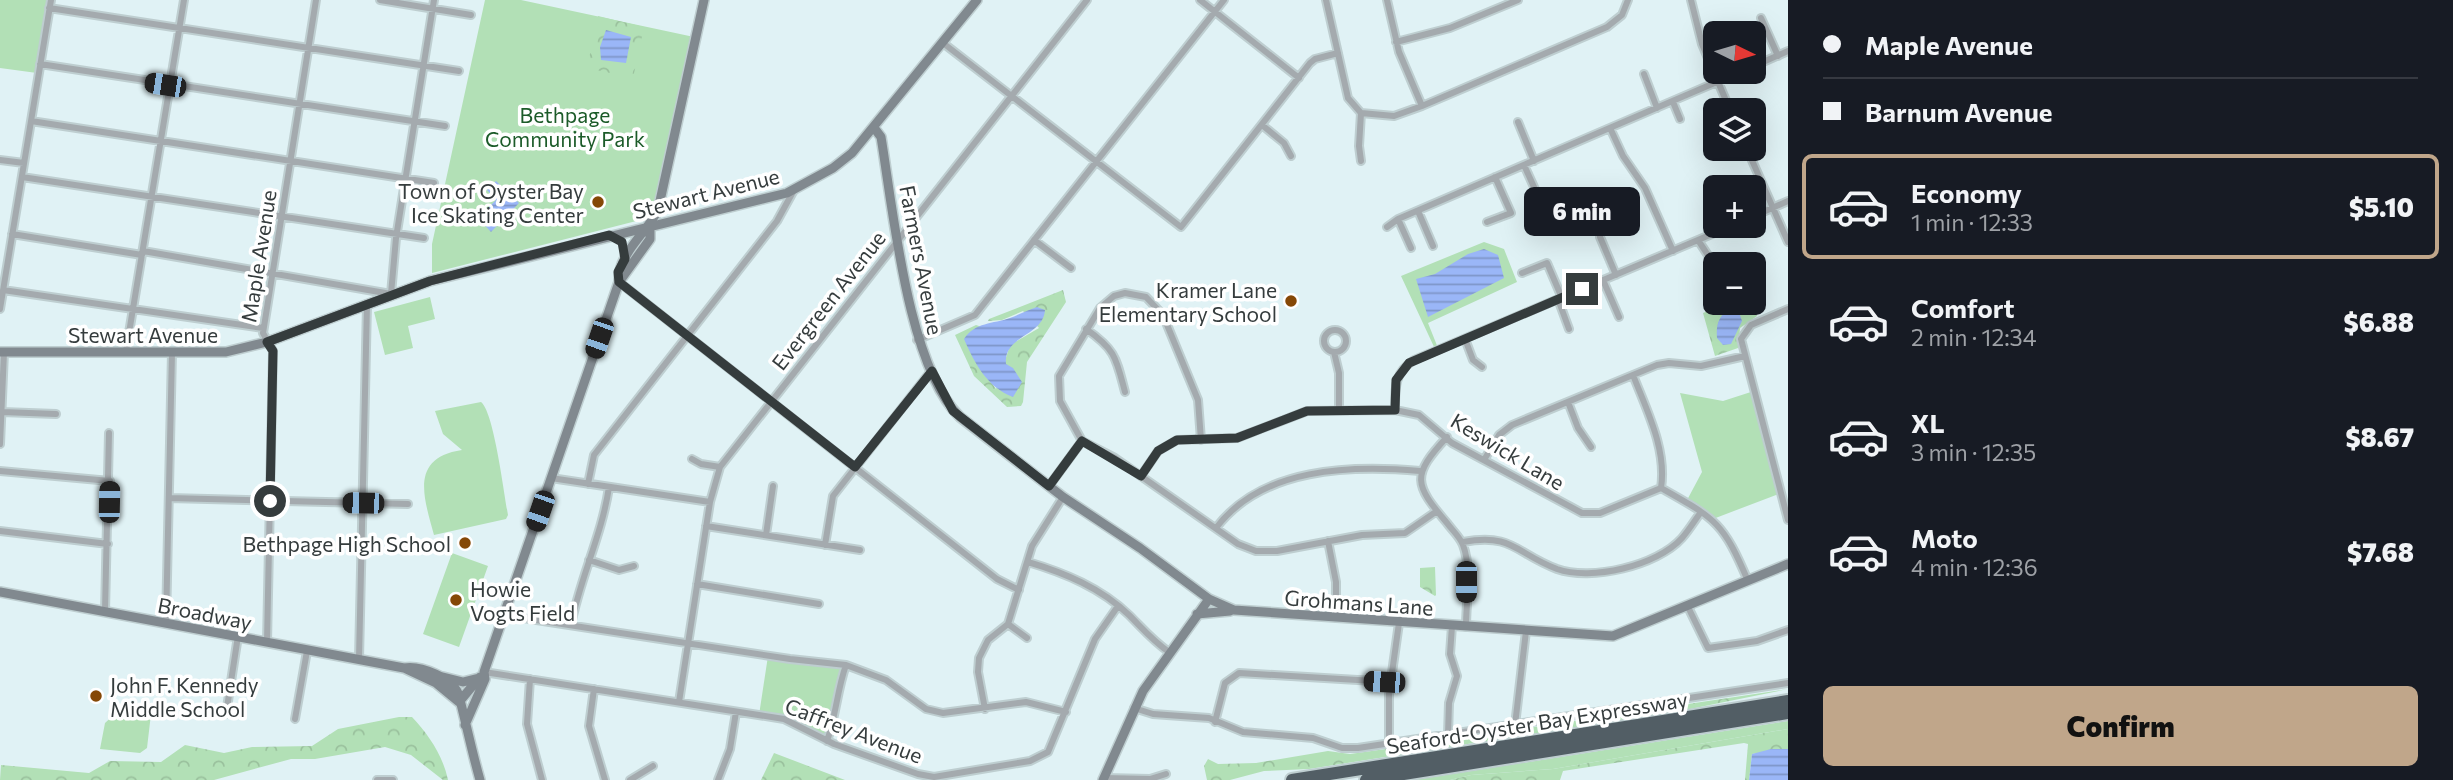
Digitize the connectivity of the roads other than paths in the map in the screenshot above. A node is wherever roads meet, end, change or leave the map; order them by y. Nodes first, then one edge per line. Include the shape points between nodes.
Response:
1 (51, 0) edge
2 (184, 0) edge
3 (316, 0) edge
4 (380, 0) edge
5 (434, 0) edge
6 (705, 0) edge
7 (977, 0) edge
8 (1087, 0) edge
9 (1200, 0) edge
10 (1224, 0) edge
11 (1326, 0) edge
12 (1387, 0) edge
13 (1518, 0) edge
14 (1628, 0) edge
15 (1691, 0) edge
16 (49, 8) junction
17 (433, 9) junction
18 (1214, 11) junction
19 (471, 15) dead end
20 (1761, 18) dead end
21 (179, 27) junction
22 (1396, 42) junction
23 (943, 43) junction
24 (309, 46) junction
25 (1703, 47) edge
26 (1788, 51) edge
27 (1338, 53) junction
28 (1778, 56) junction
29 (1766, 61) edge
30 (40, 64) junction
31 (424, 65) junction
32 (459, 71) dead end
33 (1644, 75) dead end
34 (1298, 78) junction
35 (170, 84) junction
36 (1713, 84) edge
37 (1012, 95) junction
38 (1673, 102) junction
39 (299, 103) junction
40 (1422, 106) junction
41 (1657, 108) junction
42 (1361, 113) junction
43 (1680, 118) dead end
44 (31, 121) junction
45 (415, 122) junction
46 (1518, 122) dead end
47 (1262, 125) junction
48 (445, 127) dead end
49 (1610, 128) junction
50 (875, 129) junction
51 (161, 140) junction
52 (1291, 156) dead end
53 (290, 159) junction
54 (0, 160) edge
55 (1097, 161) junction
56 (1361, 161) dead end
57 (1534, 161) junction
58 (1752, 161) edge
59 (24, 163) junction
60 (1524, 165) junction
61 (22, 177) junction
62 (1496, 177) junction
63 (406, 178) junction
64 (434, 183) dead end
65 (795, 189) junction
66 (152, 197) junction
67 (1788, 201) edge
68 (1773, 208) junction
69 (1418, 211) junction
70 (1766, 211) edge
71 (281, 216) junction
72 (1548, 218) dead end
73 (1398, 219) junction
74 (1487, 222) dead end
75 (650, 225) junction
76 (1387, 227) dead end
77 (12, 234) junction
78 (397, 234) junction
79 (609, 235) junction
80 (1600, 237) dead end
81 (424, 238) dead end
82 (899, 238) junction
83 (1703, 238) edge
84 (1034, 240) junction
85 (1698, 240) junction
86 (1788, 242) edge
87 (1433, 246) dead end
88 (1411, 248) dead end
89 (1673, 251) junction
90 (1706, 252) edge
91 (143, 253) junction
92 (625, 259) junction
93 (1071, 268) dead end
94 (272, 272) junction
95 (1522, 274) dead end
96 (1616, 275) junction
97 (1603, 280) junction
98 (619, 282) junction
99 (3, 290) junction
100 (391, 294) junction
101 (1560, 299) junction
102 (367, 304) junction
103 (0, 309) edge
104 (1788, 309) edge
105 (134, 310) junction
106 (1619, 317) dead end
107 (263, 328) junction
108 (1086, 329) junction
109 (1569, 329) dead end
110 (687, 335) junction
111 (1465, 339) junction
112 (917, 340) junction
113 (267, 342) junction
114 (127, 351) junction
115 (2, 352) edge
116 (172, 352) junction
117 (1335, 352) dead end
118 (1745, 356) junction
119 (1482, 367) dead end
120 (932, 371) junction
121 (1633, 376) junction
122 (1125, 392) dead end
123 (771, 401) junction
124 (1568, 402) junction
125 (1339, 410) junction
126 (1395, 410) junction
127 (2, 412) edge
128 (55, 414) dead end
129 (109, 433) dead end
130 (1447, 437) junction
131 (1202, 440) junction
132 (1082, 441) junction
133 (0, 444) edge
134 (1591, 447) dead end
135 (692, 459) dead end
136 (1484, 460) junction
137 (719, 467) junction
138 (855, 467) junction
139 (0, 471) edge
140 (1420, 471) junction
141 (1141, 476) junction
142 (551, 478) junction
143 (110, 481) junction
144 (588, 484) junction
145 (773, 486) dead end
146 (1049, 486) junction
147 (609, 487) junction
148 (1661, 488) junction
149 (1063, 497) junction
150 (1785, 497) edge
151 (169, 498) junction
152 (270, 501) junction
153 (710, 502) junction
154 (363, 503) junction
155 (408, 504) dead end
156 (1437, 511) junction
157 (1701, 512) junction
158 (1788, 520) edge
159 (706, 526) junction
160 (1216, 528) junction
161 (0, 531) edge
162 (766, 535) junction
163 (1328, 541) junction
164 (1463, 542) junction
165 (108, 544) junction
166 (825, 545) junction
167 (860, 550) dead end
168 (589, 560) junction
169 (1028, 562) junction
170 (1788, 564) edge
171 (634, 566) dead end
172 (1748, 581) junction
173 (697, 584) junction
174 (1019, 590) junction
175 (0, 592) edge
176 (1209, 599) junction
177 (819, 604) dead end
178 (1118, 606) junction
179 (1688, 607) junction
180 (1234, 610) junction
181 (105, 612) junction
182 (1197, 614) junction
183 (503, 615) junction
184 (1336, 618) junction
185 (1399, 622) junction
186 (166, 624) junction
187 (1007, 624) junction
188 (571, 625) junction
189 (1452, 626) junction
190 (1466, 627) junction
191 (1788, 630) edge
192 (1526, 631) junction
193 (238, 636) junction
194 (1027, 638) dead end
195 (267, 643) junction
196 (688, 644) junction
197 (307, 650) junction
198 (1169, 652) junction
199 (359, 659) junction
200 (846, 665) junction
201 (404, 668) junction
202 (481, 675) junction
203 (440, 676) junction
204 (530, 679) junction
205 (1391, 682) junction
206 (1788, 683) edge
207 (594, 689) junction
208 (475, 699) junction
209 (1788, 701) edge
210 (459, 702) junction
211 (679, 702) junction
212 (1134, 708) junction
213 (985, 709) junction
214 (736, 712) junction
215 (1066, 712) junction
216 (1788, 713) edge
217 (226, 714) dead end
218 (295, 719) dead end
219 (1215, 722) junction
220 (1515, 725) junction
221 (465, 726) junction
222 (1448, 735) junction
223 (827, 741) junction
224 (1389, 744) junction
225 (653, 766) dead end
226 (1166, 774) dead end
227 (1103, 779) edge
228 (377, 780) edge
229 (393, 780) edge
230 (480, 780) edge
231 (542, 780) edge
232 (605, 780) edge
233 (629, 780) edge
234 (719, 780) edge
235 (1292, 780) edge
236 (1366, 780) edge

1 - 16 street
2 - 21 street
3 - 24 street, Maple Avenue
4 - 17 street
5 - 17 street
6 - 75 main road
7 - 23 main road, Stewart Avenue
8 - 37 street, Evergreen Avenue
9 - 18 street
10 - 18 street
11 - 27 street
12 - 22 street
13 - 22 street via 1450,28
14 - 40 street via 1622,15 1607,27
15 - 25 street
16 - 21 street
16 - 30 street
17 - 19 street
17 - 31 street
18 - 34 street
18 - 55 street
20 - 28 street
21 - 24 street
21 - 35 street
22 - 40 street
23 - 37 street
23 - 50 main road, Stewart Avenue
24 - 31 street
24 - 39 street, Maple Avenue
26 - 28 street
27 - 34 street via 1315,59
27 - 42 street via 1348,98
28 - 29 street
30 - 35 street
30 - 44 street
31 - 32 street
31 - 45 street
33 - 41 street
34 - 47 street
35 - 39 street
35 - 51 street
36 - 38 street
37 - 55 street
37 - 82 street, Evergreen Avenue
38 - 41 street
38 - 43 street
39 - 45 street
39 - 53 street, Maple Avenue
40 - 42 street via 1394,116
41 - 49 street
42 - 56 street
44 - 51 street
44 - 59 street
45 - 48 street
45 - 63 street
46 - 57 street
47 - 52 street via 1284,143
47 - 55 street via 1181,227
49 - 57 street
49 - 89 street via 1646,188
50 - 65 main road, Stewart Avenue via 833,168
50 - 82 main road, Farmers Avenue via 881,137
51 - 53 street
51 - 66 street
53 - 63 street
53 - 71 street, Maple Avenue
54 - 59 street
55 - 84 street
57 - 60 street
58 - 68 street
59 - 61 street
60 - 62 street
60 - 72 street
61 - 66 street
61 - 77 street
62 - 69 street
62 - 74 street via 1511,213
63 - 64 street
63 - 78 street
65 - 75 main road, Stewart Avenue
65 - 110 street via 777,220
66 - 71 street
66 - 91 street
67 - 68 street
68 - 70 street
68 - 86 street
69 - 73 street
69 - 87 street
71 - 78 street
71 - 94 street, Maple Avenue
73 - 76 street
73 - 88 street
75 - 79 main road, Stewart Avenue
75 - 92 main road via 635,239
75 - 98 main road via 650,239
77 - 91 street
77 - 99 street
78 - 81 street
78 - 100 street
79 - 92 main road via 624,243
79 - 100 main road, Stewart Avenue
80 - 96 street
82 - 112 main road, Farmers Avenue
82 - 123 street, Evergreen Avenue
83 - 85 street
84 - 93 street
84 - 112 street via 975,315
85 - 89 street
85 - 90 street
89 - 96 street
91 - 94 street
91 - 105 street
92 - 98 main road
94 - 100 street
94 - 107 street, Maple Avenue
95 - 101 street via 1546,263
96 - 97 street
97 - 101 street
97 - 106 street
98 - 110 street
98 - 142 main road
99 - 103 street
99 - 105 street
100 - 102 main road, Stewart Avenue
101 - 109 street
101 - 111 street
102 - 113 main road, Stewart Avenue
102 - 154 street
104 - 118 street via 1751,325 1742,334
105 - 107 street
105 - 114 street
107 - 113 street, Maple Avenue
108 - 122 street via 1115,354
108 - 131 street via 1114,296 1136,293 1154,302 1198,400
108 - 132 street via 1058,382 1064,412
110 - 123 street
110 - 144 street via 594,455
111 - 119 street via 1473,360
111 - 126 street via 1404,368 1396,380
112 - 120 main road, Farmers Avenue
113 - 116 main road, Stewart Avenue via 226,352
113 - 152 street, Maple Avenue via 273,351
114 - 115 main road, Stewart Avenue
114 - 116 main road, Stewart Avenue
115 - 127 street
116 - 151 street
117 - 125 street
118 - 121 street via 1701,366 1665,363
118 - 150 street
120 - 138 street
120 - 146 main road, Farmers Avenue via 953,411
121 - 124 street
121 - 148 street via 1663,468
123 - 137 street, Evergreen Avenue
123 - 138 street
124 - 134 street
124 - 136 street via 1505,429
125 - 126 street, Keswick Lane
125 - 131 street, Keswick Lane via 1307,411 1237,438
126 - 130 street, Keswick Lane via 1419,415
127 - 128 street
127 - 133 street
129 - 143 street
130 - 136 street, Keswick Lane
130 - 140 street
131 - 141 street, Keswick Lane via 1168,443
132 - 141 street
132 - 146 street
135 - 137 street
136 - 148 street, Keswick Lane via 1582,513 1600,513
137 - 153 street, Evergreen Avenue
138 - 166 street via 831,499
138 - 174 street via 997,579
139 - 143 street
140 - 156 street via 1422,492
140 - 160 street via 1312,472 1242,501
141 - 160 street
142 - 144 street
142 - 183 main road
143 - 165 street
144 - 147 street
145 - 162 street
146 - 149 main road, Farmers Avenue
147 - 153 street
147 - 168 street via 605,515
148 - 157 street
149 - 169 street via 1035,540
149 - 176 main road, Farmers Avenue
150 - 158 street
151 - 152 street
151 - 186 street
152 - 154 street
152 - 195 street, Maple Avenue
153 - 159 street, Evergreen Avenue
154 - 155 street
154 - 199 street
156 - 163 street via 1405,533
156 - 164 street
157 - 164 street via 1671,548 1603,574 1564,571 1500,540
157 - 172 street via 1726,533
159 - 162 street
159 - 173 street, Evergreen Avenue
160 - 163 street via 1256,551
161 - 165 street
162 - 166 street
163 - 184 street via 1336,582
164 - 190 street
165 - 181 street
166 - 167 street
168 - 171 street via 619,570
168 - 188 street
169 - 174 street
169 - 178 street via 1072,576
170 - 172 main road, Grohmans Lane
172 - 179 main road, Grohmans Lane
173 - 177 street
173 - 196 street, Evergreen Avenue
174 - 187 street
175 - 181 main road, Broadway
176 - 180 main road, Grohmans Lane
176 - 182 main road
178 - 198 street
178 - 215 street, Caffrey Avenue via 1095,639
179 - 191 street via 1708,648 1757,641
179 - 192 main road, Grohmans Lane via 1614,636
180 - 182 main road
180 - 184 main road, Grohmans Lane
181 - 186 main road, Broadway
182 - 198 main road
183 - 188 street
183 - 202 main road
184 - 185 main road, Grohmans Lane
185 - 189 main road, Grohmans Lane
185 - 205 street
186 - 193 main road, Broadway
187 - 194 street
187 - 213 street via 988,640 979,658
188 - 196 street
189 - 190 main road, Grohmans Lane
189 - 222 street via 1450,654 1457,676 1449,703
190 - 192 main road, Grohmans Lane
192 - 220 street
193 - 195 main road, Broadway
193 - 217 street
195 - 197 main road, Broadway
196 - 200 street
196 - 211 street, Evergreen Avenue
197 - 199 main road, Broadway
197 - 218 street
198 - 212 main road
199 - 201 main road, Broadway
200 - 213 street via 886,680 933,711 956,714
200 - 223 street
201 - 203 main road, Broadway
201 - 210 main road, Broadway via 436,683
202 - 203 main road, Broadway via 463,682
202 - 204 street, Caffrey Avenue
202 - 208 main road via 485,679
202 - 210 main road
203 - 210 main road via 459,694
204 - 207 street, Caffrey Avenue
204 - 231 street via 527,724
205 - 219 street via 1238,673 1225,683
205 - 224 street
206 - 220 street
207 - 211 street, Caffrey Avenue
207 - 232 street via 589,726
208 - 210 main road
208 - 221 main road
209 - 235 highway, Seaford-Oyster Bay Expressway
210 - 221 main road
211 - 214 street, Caffrey Avenue
212 - 219 street
212 - 227 main road
213 - 215 street via 1026,702
214 - 223 street, Caffrey Avenue via 792,721
214 - 234 street
215 - 223 street, Caffrey Avenue via 1053,745 1042,757 948,776 918,774
216 - 236 highway, Seaford-Oyster Bay Expressway
219 - 224 street via 1243,732 1313,738 1342,748
220 - 222 street
221 - 230 main road
222 - 224 street
225 - 233 street
226 - 227 street via 1150,779
228 - 229 street

